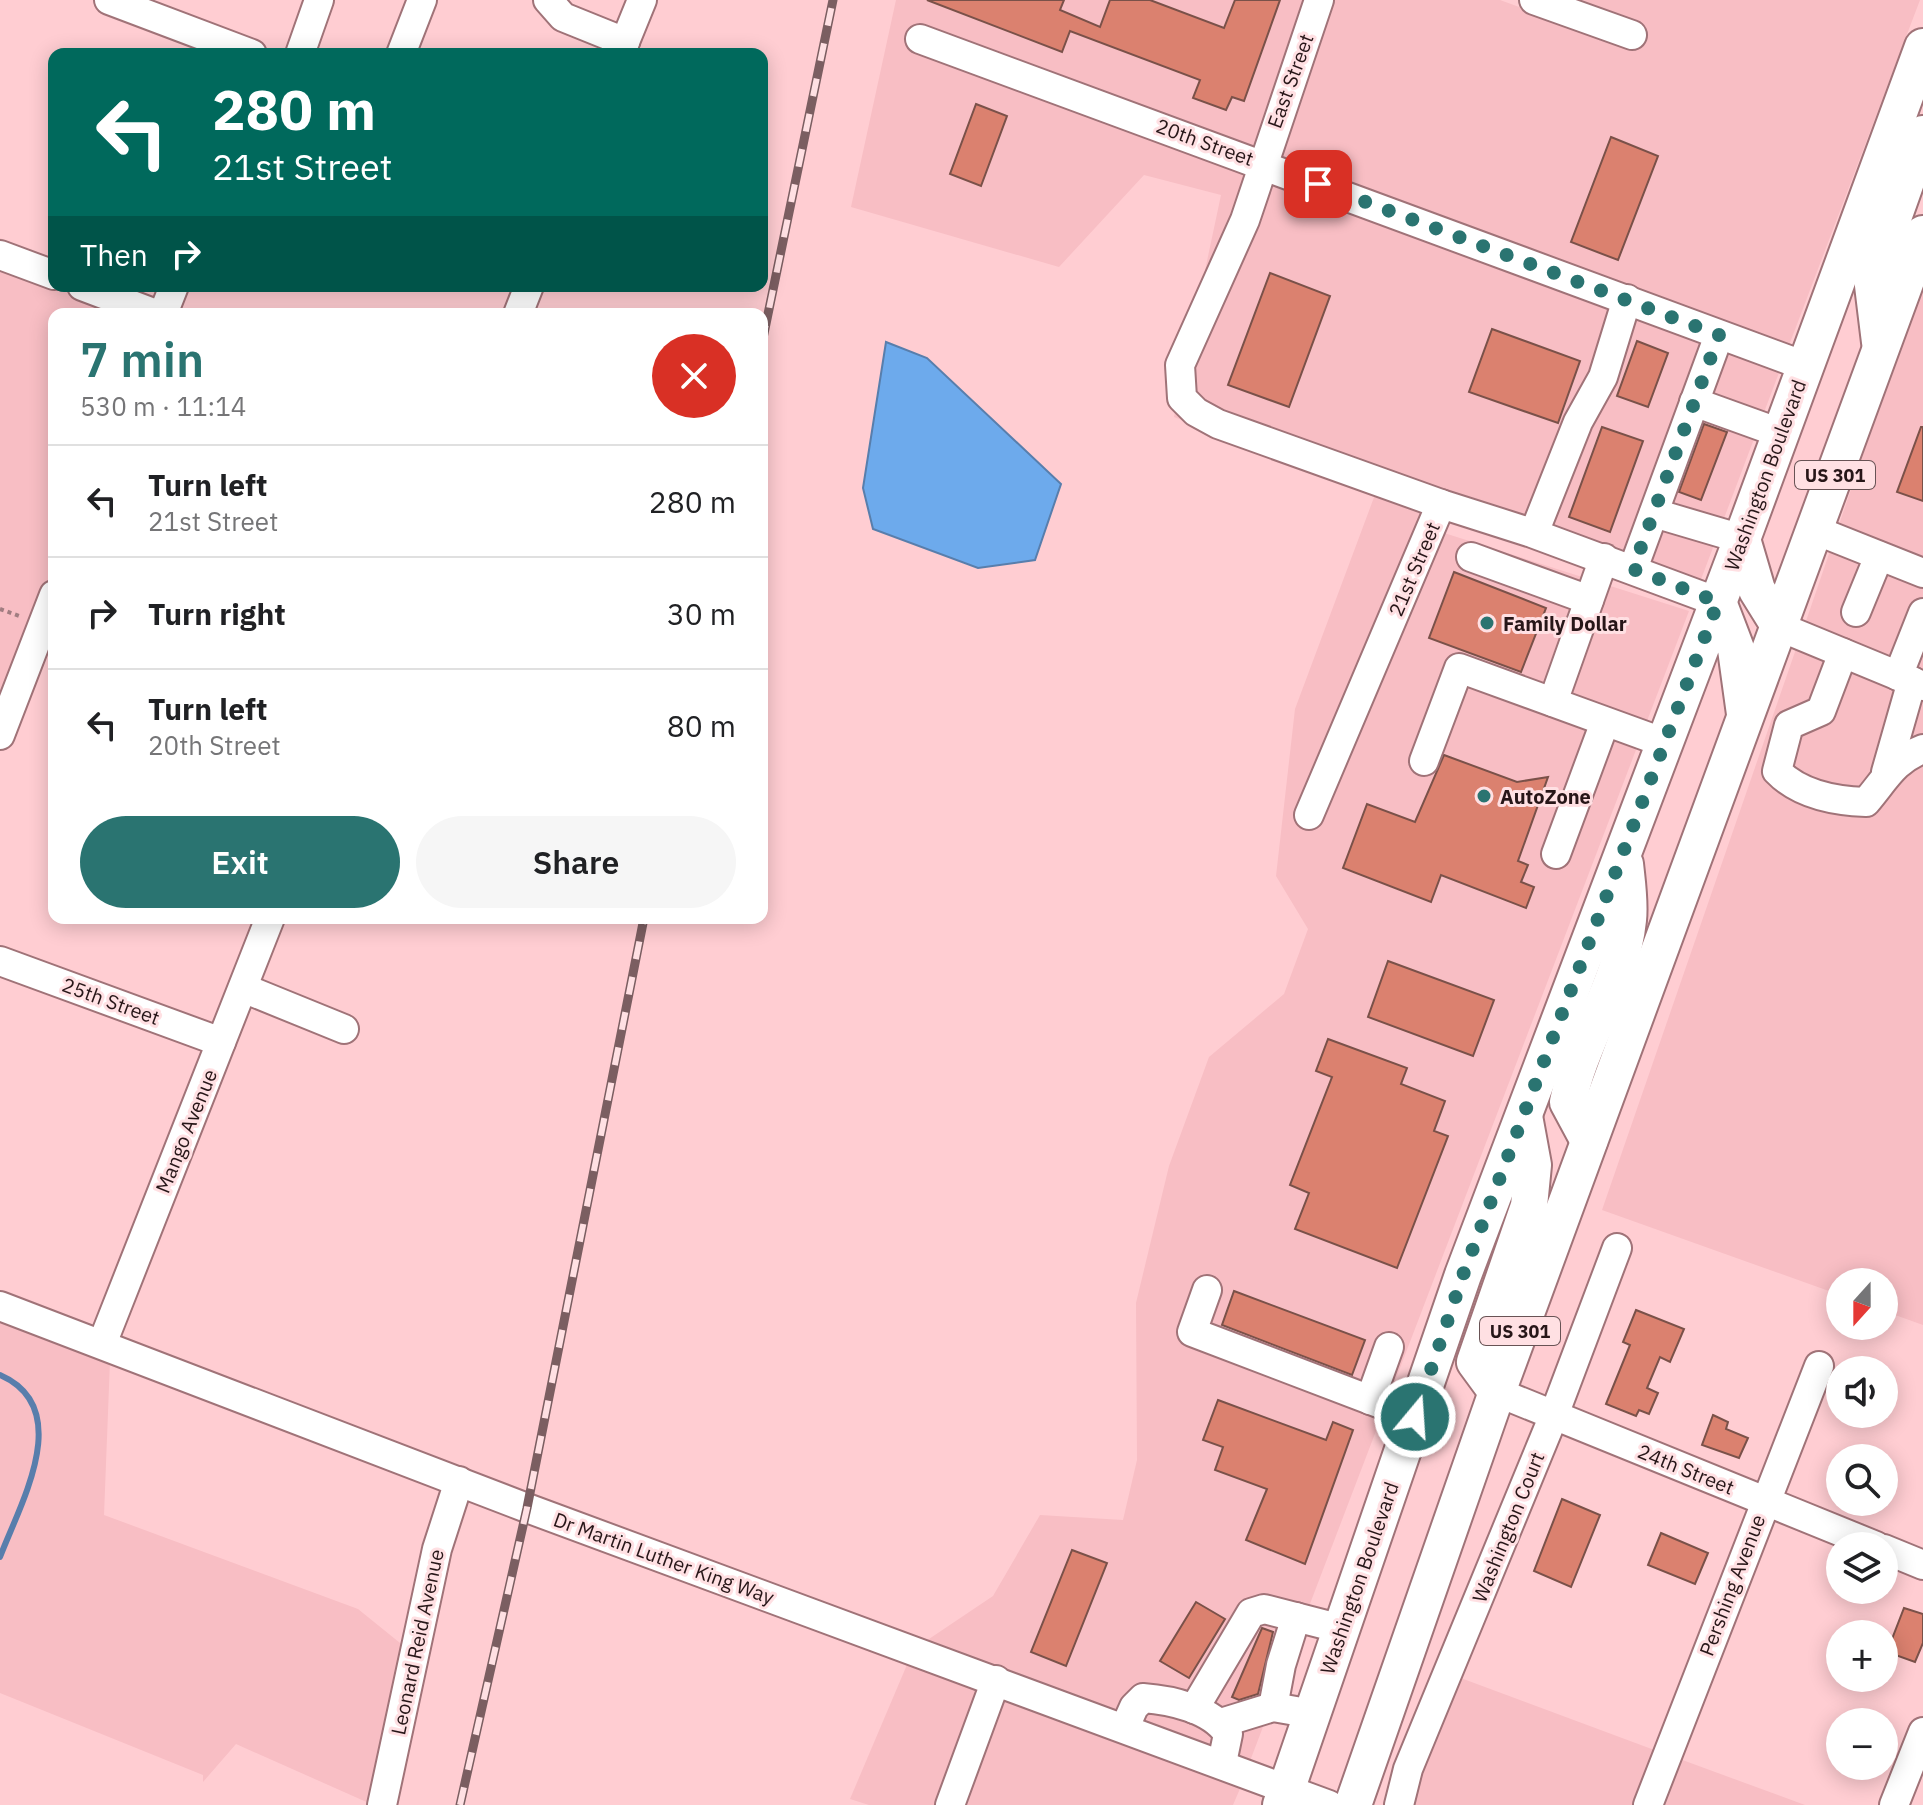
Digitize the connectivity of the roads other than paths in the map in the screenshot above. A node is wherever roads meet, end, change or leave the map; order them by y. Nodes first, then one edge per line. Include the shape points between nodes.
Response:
1 (109, 0) edge
2 (319, 0) edge
3 (422, 0) edge
4 (548, 0) edge
5 (1319, 0) edge
6 (1534, 0) edge
7 (640, 1) edge
8 (1632, 35) dead end
9 (920, 39) dead end
10 (1923, 47) edge
11 (236, 48) edge
12 (302, 48) edge
13 (403, 48) edge
14 (623, 48) edge
15 (1923, 134) edge
16 (1262, 163) junction
17 (1923, 234) edge
18 (0, 255) edge
19 (48, 273) edge
20 (98, 292) edge
21 (1627, 299) junction
22 (140, 308) edge
23 (1719, 335) junction
24 (1881, 347) junction
25 (1805, 366) junction
26 (1694, 402) junction
27 (1780, 433) junction
28 (1441, 504) junction
29 (1654, 513) junction
30 (1815, 530) junction
31 (1534, 533) junction
32 (1742, 539) junction
33 (1879, 556) junction
34 (1471, 557) dead end
35 (1604, 558) junction
36 (1633, 569) junction
37 (1923, 573) edge
38 (1589, 600) junction
39 (1718, 602) junction
40 (1856, 612) dead end
41 (1923, 613) edge
42 (48, 626) edge
43 (1780, 627) junction
44 (1843, 653) junction
45 (1911, 681) edge
46 (1553, 702) junction
47 (1745, 716) junction
48 (1605, 722) junction
49 (0, 733) edge
50 (1665, 743) junction
51 (1923, 749) edge
52 (1424, 761) dead end
53 (1886, 772) junction
54 (1309, 815) dead end
55 (1556, 854) dead end
56 (1624, 855) junction
57 (268, 924) edge
58 (0, 961) edge
59 (243, 988) junction
60 (344, 1029) dead end
61 (221, 1042) junction
62 (1524, 1116) junction
63 (1589, 1141) junction
64 (1617, 1248) dead end
65 (1207, 1290) dead end
66 (0, 1306) edge
67 (102, 1344) junction
68 (1389, 1347) dead end
69 (1819, 1366) dead end
70 (1497, 1392) junction
71 (1370, 1400) junction
72 (1554, 1415) junction
73 (1415, 1417) junction
74 (459, 1481) junction
75 (1765, 1501) junction
76 (1841, 1532) edge
77 (1898, 1555) edge
78 (1923, 1565) edge
79 (1296, 1617) junction
80 (1342, 1629) junction
81 (996, 1680) junction
82 (1273, 1707) junction
83 (1194, 1709) junction
84 (1313, 1714) junction
85 (1221, 1723) junction
86 (1125, 1727) junction
87 (1923, 1732) edge
88 (1222, 1763) junction
89 (1284, 1796) edge
90 (1399, 1802) edge
91 (382, 1805) edge
92 (950, 1805) edge
93 (1329, 1805) edge
94 (1353, 1805) edge
95 (1648, 1805) edge
96 (1894, 1805) edge

1 - 11 street
2 - 12 street
3 - 13 street
4 - 14 street via 563,17
5 - 16 street, East Street
6 - 8 street
7 - 14 street
9 - 16 street, 20th Street
10 - 25 main road, Washington Boulevard / US 301
15 - 24 main road via 1872,277
16 - 21 street, 20th Street
16 - 28 street, East Street via 1245,220 1180,365 1182,398 1218,424
17 - 24 main road, US 301
18 - 19 street
20 - 22 street
21 - 23 street, 20th Street
21 - 31 street via 1603,377 1578,422
23 - 25 street, 20th Street
23 - 26 street
24 - 30 main road, US 301
25 - 27 main road, Washington Boulevard / US 301
26 - 27 street
26 - 29 street
27 - 32 main road, Washington Boulevard / US 301
28 - 31 street, 21st Street
28 - 54 street, 21st Street
29 - 32 street
29 - 36 street
30 - 33 street
30 - 43 main road, US 301
31 - 35 street, 21st Street
32 - 39 main road, Washington Boulevard / US 301
32 - 43 main road via 1757,590
33 - 37 street
33 - 40 street
34 - 38 street
35 - 36 street, 21st Street
35 - 38 street
36 - 39 street, 21st Street
38 - 46 street
39 - 47 main road via 1736,649
39 - 50 main road, Washington Boulevard / US 301
41 - 45 street
42 - 49 street
43 - 44 street
43 - 47 main road, US 301
44 - 45 street
44 - 53 street via 1821,711 1789,725 1777,771 1789,783 1841,802 1866,802
45 - 53 street
46 - 48 street
46 - 52 street via 1459,668
47 - 63 main road, US 301
48 - 50 street
48 - 55 street
50 - 56 main road, Washington Boulevard / US 301
51 - 53 street
56 - 62 main road, Washington Boulevard / US 301
56 - 63 main road via 1628,922 1568,1102
57 - 59 street, Mango Avenue
58 - 61 street, 25th Street
59 - 60 street
59 - 61 street, Mango Avenue
61 - 67 street, Mango Avenue
62 - 70 main road via 1533,1165 1529,1206 1475,1362
62 - 73 main road, Washington Boulevard / US 301
63 - 70 main road, US 301
64 - 72 street, Washington Court
65 - 71 street via 1192,1332
66 - 67 street, Dr Martin Luther King Way
67 - 74 street, Dr Martin Luther King Way
68 - 71 street
69 - 75 street, Pershing Avenue
70 - 72 street, 24th Street
70 - 94 main road, US 301
71 - 73 street
72 - 75 street, 24th Street
72 - 90 street, Washington Court
73 - 80 main road, Washington Boulevard / US 301
74 - 81 street, Dr Martin Luther King Way
74 - 91 street, Leonard Reid Avenue via 437,1549
75 - 76 street, 24th Street
75 - 95 street, Pershing Avenue
77 - 78 street
79 - 80 street
79 - 82 street
79 - 83 street via 1264,1609 1251,1613
80 - 84 main road, Washington Boulevard / US 301
81 - 86 street, Dr Martin Luther King Way
81 - 92 street
82 - 84 street
82 - 85 street
83 - 85 street
83 - 86 street via 1143,1698
84 - 89 main road, Washington Boulevard / US 301
85 - 88 street via 1228,1734
86 - 88 street, Dr Martin Luther King Way
87 - 96 street
88 - 89 street, Dr Martin Luther King Way
89 - 93 street, Dr Martin Luther King Way

